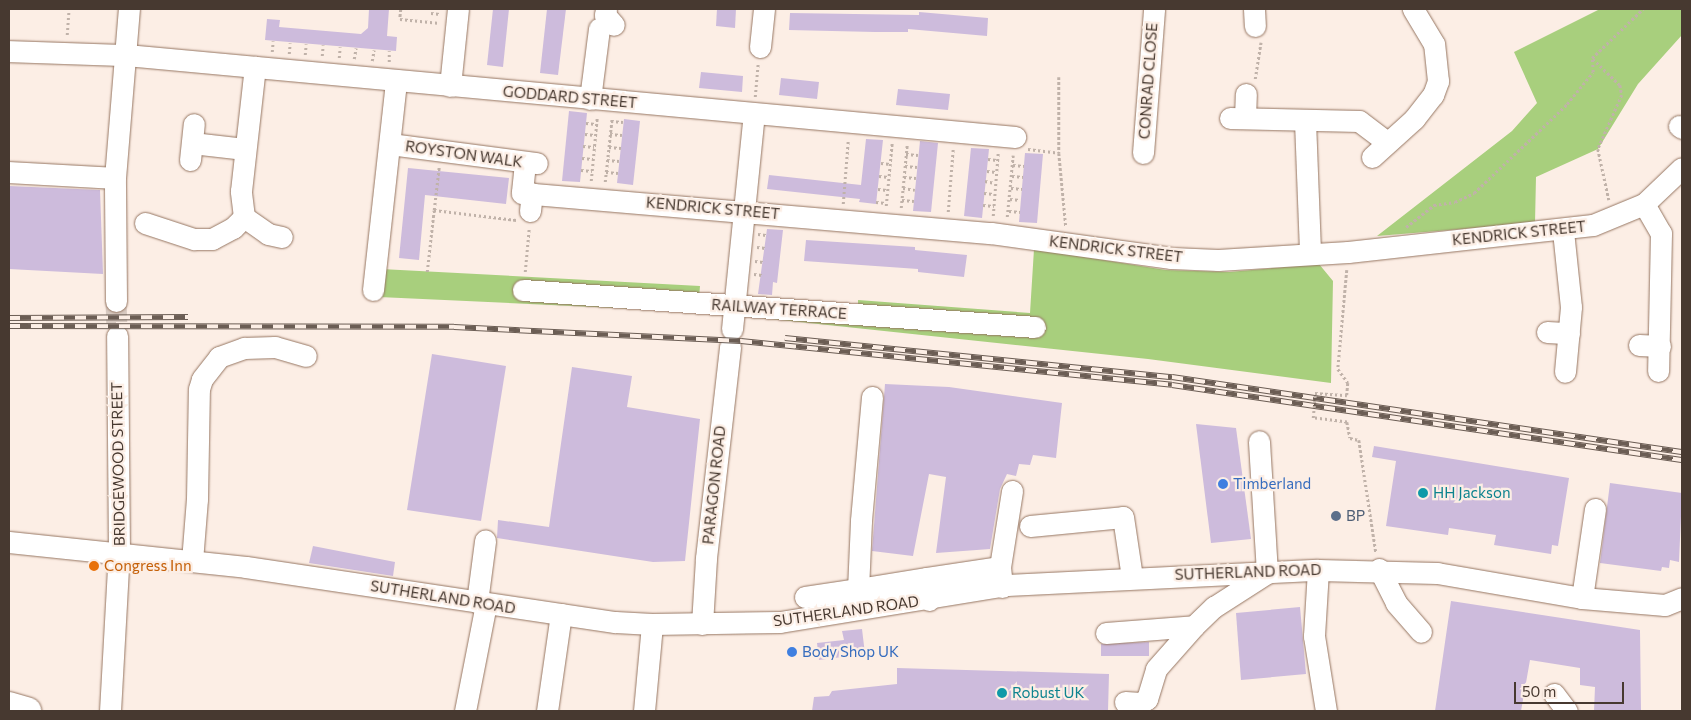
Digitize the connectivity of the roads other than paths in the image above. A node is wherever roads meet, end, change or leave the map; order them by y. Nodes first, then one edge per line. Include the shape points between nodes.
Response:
1 (129, 9) edge
2 (764, 9) edge
3 (1154, 9) edge
4 (1413, 9) edge
5 (452, 16) edge
6 (607, 21) edge
7 (760, 47) road end
8 (9, 51) edge
9 (126, 55) junction
10 (255, 67) junction
11 (394, 71) junction
12 (450, 86) junction
13 (1246, 94) road end
14 (594, 105) junction
15 (754, 114) junction
16 (1305, 121) junction
17 (1009, 140) road end
18 (1387, 142) junction
19 (192, 143) dead end
20 (390, 144) junction
21 (245, 149) junction
22 (1143, 152) dead end
23 (1372, 157) dead end
24 (1682, 168) edge
25 (9, 172) edge
26 (115, 178) junction
27 (531, 202) joint
28 (1644, 204) junction
29 (745, 210) junction
30 (244, 217) junction
31 (145, 223) dead end
32 (1562, 230) junction
33 (282, 237) dead end
34 (1310, 254) junction
35 (369, 277) dead end
36 (523, 290) road end
37 (116, 301) tunnel mouth
38 (735, 306) junction
39 (1035, 327) dead end
40 (1547, 332) dead end
41 (1569, 334) junction
42 (117, 336) tunnel mouth
43 (306, 356) dead end
44 (1658, 371) dead end
45 (1565, 372) dead end
46 (872, 397) dead end
47 (1259, 441) dead end
48 (1012, 490) dead end
49 (1595, 509) dead end
50 (1030, 526) dead end
51 (485, 541) dead end
52 (9, 542) edge
53 (119, 552) junction
54 (192, 561) junction
55 (1379, 569) junction
56 (1318, 570) junction
57 (1267, 573) junction
58 (1001, 577) junction
59 (1132, 577) junction
60 (926, 578) junction
61 (806, 597) dead end
62 (1582, 598) junction
63 (1682, 598) edge
64 (859, 600) junction
65 (929, 600) junction
66 (482, 603) junction
67 (561, 614) junction
68 (652, 624) junction
69 (702, 624) junction
70 (1194, 626) junction
71 (1421, 632) dead end
72 (1106, 633) dead end
73 (1554, 694) dead end
74 (1125, 702) dead end
75 (9, 706) edge
76 (27, 711) edge
77 (110, 711) edge
78 (465, 711) edge
79 (547, 711) edge
80 (644, 711) edge
81 (1326, 711) edge
82 (1567, 711) edge

1 - 9 street
2 - 7 street
3 - 22 street, CONRAD CLOSE
4 - 18 street via 1434,44 1438,80 1433,94 1414,119
5 - 12 street
6 - 14 street
8 - 9 street, GODDARD STREET
9 - 10 street, GODDARD STREET
9 - 26 street
10 - 11 street, GODDARD STREET
10 - 21 street
11 - 12 street, GODDARD STREET
11 - 20 street, ROYSTON WALK
12 - 14 street, GODDARD STREET
13 - 16 street via 1237,118
14 - 15 street, GODDARD STREET
15 - 17 street, GODDARD STREET via 850,121
15 - 29 street, PARAGON ROAD
16 - 18 street via 1333,118 1360,121
16 - 34 street
18 - 23 street
19 - 21 street
20 - 27 street, ROYSTON WALK via 531,163 522,192
20 - 35 street, ROYSTON WALK
21 - 30 street via 241,192
24 - 28 street, KENDRICK STREET
25 - 26 street
26 - 37 street
27 - 29 street, KENDRICK STREET via 596,198
28 - 32 street, KENDRICK STREET via 1612,219
28 - 44 street via 1661,233 1649,346
29 - 34 street, KENDRICK STREET via 998,234 1063,233 1190,259
29 - 38 street, PARAGON ROAD
30 - 31 street via 233,228 212,239 165,239
30 - 33 street via 268,234
32 - 34 street, KENDRICK STREET
32 - 41 street via 1571,307
36 - 38 street, RAILWAY TERRACE
38 - 39 street, RAILWAY TERRACE
38 - 69 street, PARAGON ROAD via 706,558
40 - 41 street
41 - 45 street
42 - 53 street, BRIDGEWOOD STREET
43 - 54 street via 275,347 244,348 218,357 202,379
46 - 64 street via 861,521
47 - 57 street
48 - 58 street
49 - 62 street
50 - 59 street via 1123,517
51 - 66 street
52 - 53 street, SUTHERLAND ROAD
53 - 54 street, SUTHERLAND ROAD
53 - 77 street, BRIDGEWOOD STREET
54 - 66 street, SUTHERLAND ROAD
55 - 56 street, SUTHERLAND ROAD
55 - 62 street, SUTHERLAND ROAD via 1437,573
55 - 71 street via 1396,603
56 - 57 street, SUTHERLAND ROAD
56 - 81 street via 1314,636
57 - 59 street, SUTHERLAND ROAD
57 - 70 street via 1214,607
58 - 59 street, SUTHERLAND ROAD
58 - 60 street
58 - 65 street, SUTHERLAND ROAD
60 - 64 street
60 - 65 street
61 - 64 street
62 - 63 street, SUTHERLAND ROAD via 1665,605
64 - 65 street, SUTHERLAND ROAD
64 - 69 street, SUTHERLAND ROAD via 780,622
66 - 67 street, SUTHERLAND ROAD
66 - 78 street
67 - 68 street, SUTHERLAND ROAD
67 - 79 street
68 - 69 street, SUTHERLAND ROAD
68 - 80 street
70 - 72 street
70 - 74 street via 1156,669 1147,699 1140,703
73 - 82 street
75 - 76 main road

